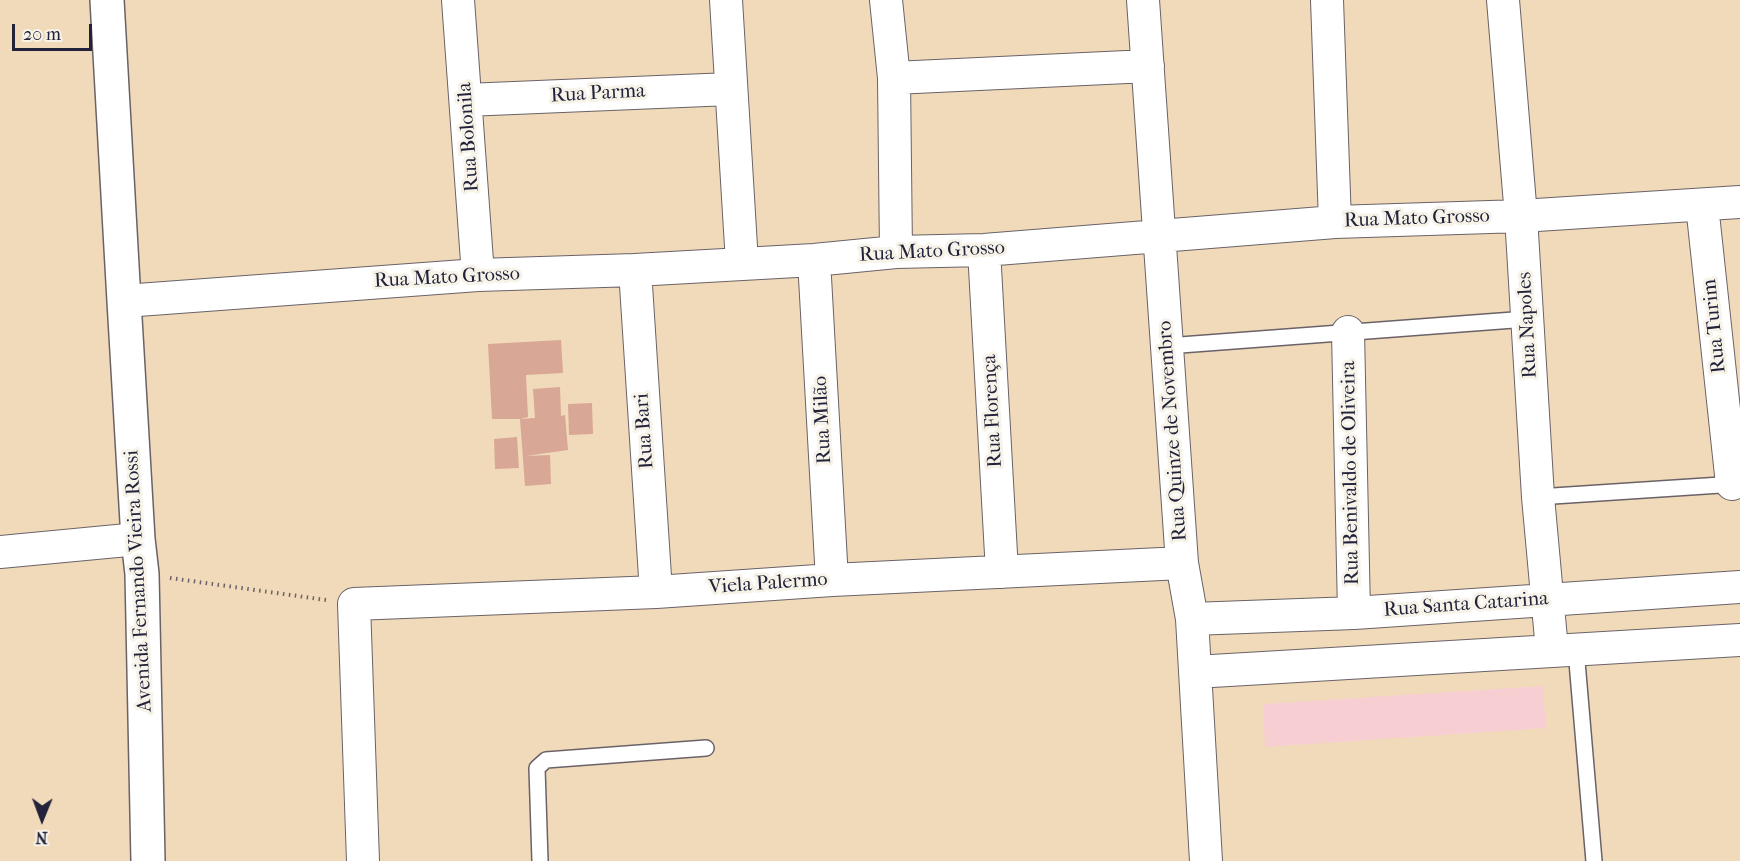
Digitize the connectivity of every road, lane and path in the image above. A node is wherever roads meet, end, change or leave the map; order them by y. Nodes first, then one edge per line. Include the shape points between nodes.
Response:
1 (107, 0) edge
2 (458, 0) edge
3 (726, 0) edge
4 (886, 0) edge
5 (1143, 0) edge
6 (1327, 0) edge
7 (1503, 0) edge
8 (1148, 66) junction
9 (894, 78) junction
10 (730, 89) junction
11 (466, 100) junction
12 (1740, 202) edge
13 (1702, 205) junction
14 (1521, 216) junction
15 (1335, 222) junction
16 (1158, 236) junction
17 (984, 250) junction
18 (896, 252) junction
19 (814, 260) junction
20 (742, 263) junction
21 (635, 270) junction
22 (478, 275) junction
23 (124, 301) junction
24 (1527, 319) junction
25 (1348, 332) junction
26 (1167, 346) junction
27 (1736, 484) edge
28 (1538, 497) junction
29 (138, 538) junction
30 (0, 552) edge
31 (1182, 563) junction
32 (1002, 572) junction
33 (142, 574) junction
34 (832, 580) junction
35 (1740, 587) edge
36 (656, 592) junction
37 (1548, 599) junction
38 (354, 604) junction
39 (1354, 613) junction
40 (1192, 619) junction
41 (1740, 639) edge
42 (1564, 650) junction
43 (1196, 672) junction
44 (706, 748) dead end
45 (148, 861) edge
46 (363, 861) edge
47 (540, 861) edge
48 (1206, 861) edge
49 (1594, 861) edge

1 - 23 street, Avenida Fernando Vieira Rossi
2 - 11 street, Rua Bolonila
3 - 10 street
4 - 9 street
5 - 8 street, Rua Quinze de Novembro
6 - 15 street
7 - 14 street, Rua Napoles
8 - 9 street
8 - 16 street, Rua Quinze de Novembro
9 - 18 street
10 - 11 street, Rua Parma
10 - 20 street
11 - 22 street, Rua Bolonila
12 - 13 street, Rua Mato Grosso
13 - 14 street, Rua Mato Grosso
13 - 27 street, Rua Turim
14 - 15 street, Rua Mato Grosso
14 - 24 street, Rua Napoles
15 - 16 street, Rua Mato Grosso
16 - 17 street, Rua Mato Grosso
16 - 26 street, Rua Quinze de Novembro
17 - 18 street, Rua Mato Grosso
17 - 32 street, Rua Florença
18 - 19 street, Rua Mato Grosso
19 - 20 street, Rua Mato Grosso
19 - 34 street, Rua Milão
20 - 21 street, Rua Mato Grosso
21 - 22 street, Rua Mato Grosso
21 - 36 street, Rua Bari
22 - 23 street, Rua Mato Grosso
23 - 29 street, Avenida Fernando Vieira Rossi
24 - 25 lane
24 - 28 street, Rua Napoles
25 - 26 lane
25 - 39 street, Rua Benivaldo de Oliveira
26 - 31 street, Rua Quinze de Novembro
27 - 28 lane
28 - 37 street, Rua Napoles
29 - 30 street
29 - 33 street, Avenida Fernando Vieira Rossi
31 - 32 street, Viela Palermo
31 - 40 street, Rua Quinze de Novembro
32 - 34 street, Viela Palermo
33 - 38 path
33 - 45 street, Avenida Fernando Vieira Rossi
34 - 36 street, Viela Palermo
35 - 37 street, Rua Santa Catarina
36 - 38 street, Viela Palermo
37 - 39 street, Rua Santa Catarina
37 - 42 street, Rua Napoles
38 - 46 street
39 - 40 street, Rua Santa Catarina
40 - 43 street, Rua Quinze de Novembro
41 - 42 street
42 - 43 street
42 - 49 lane
43 - 48 street, Rua Quinze de Novembro
44 - 47 lane via 546,760 537,768

